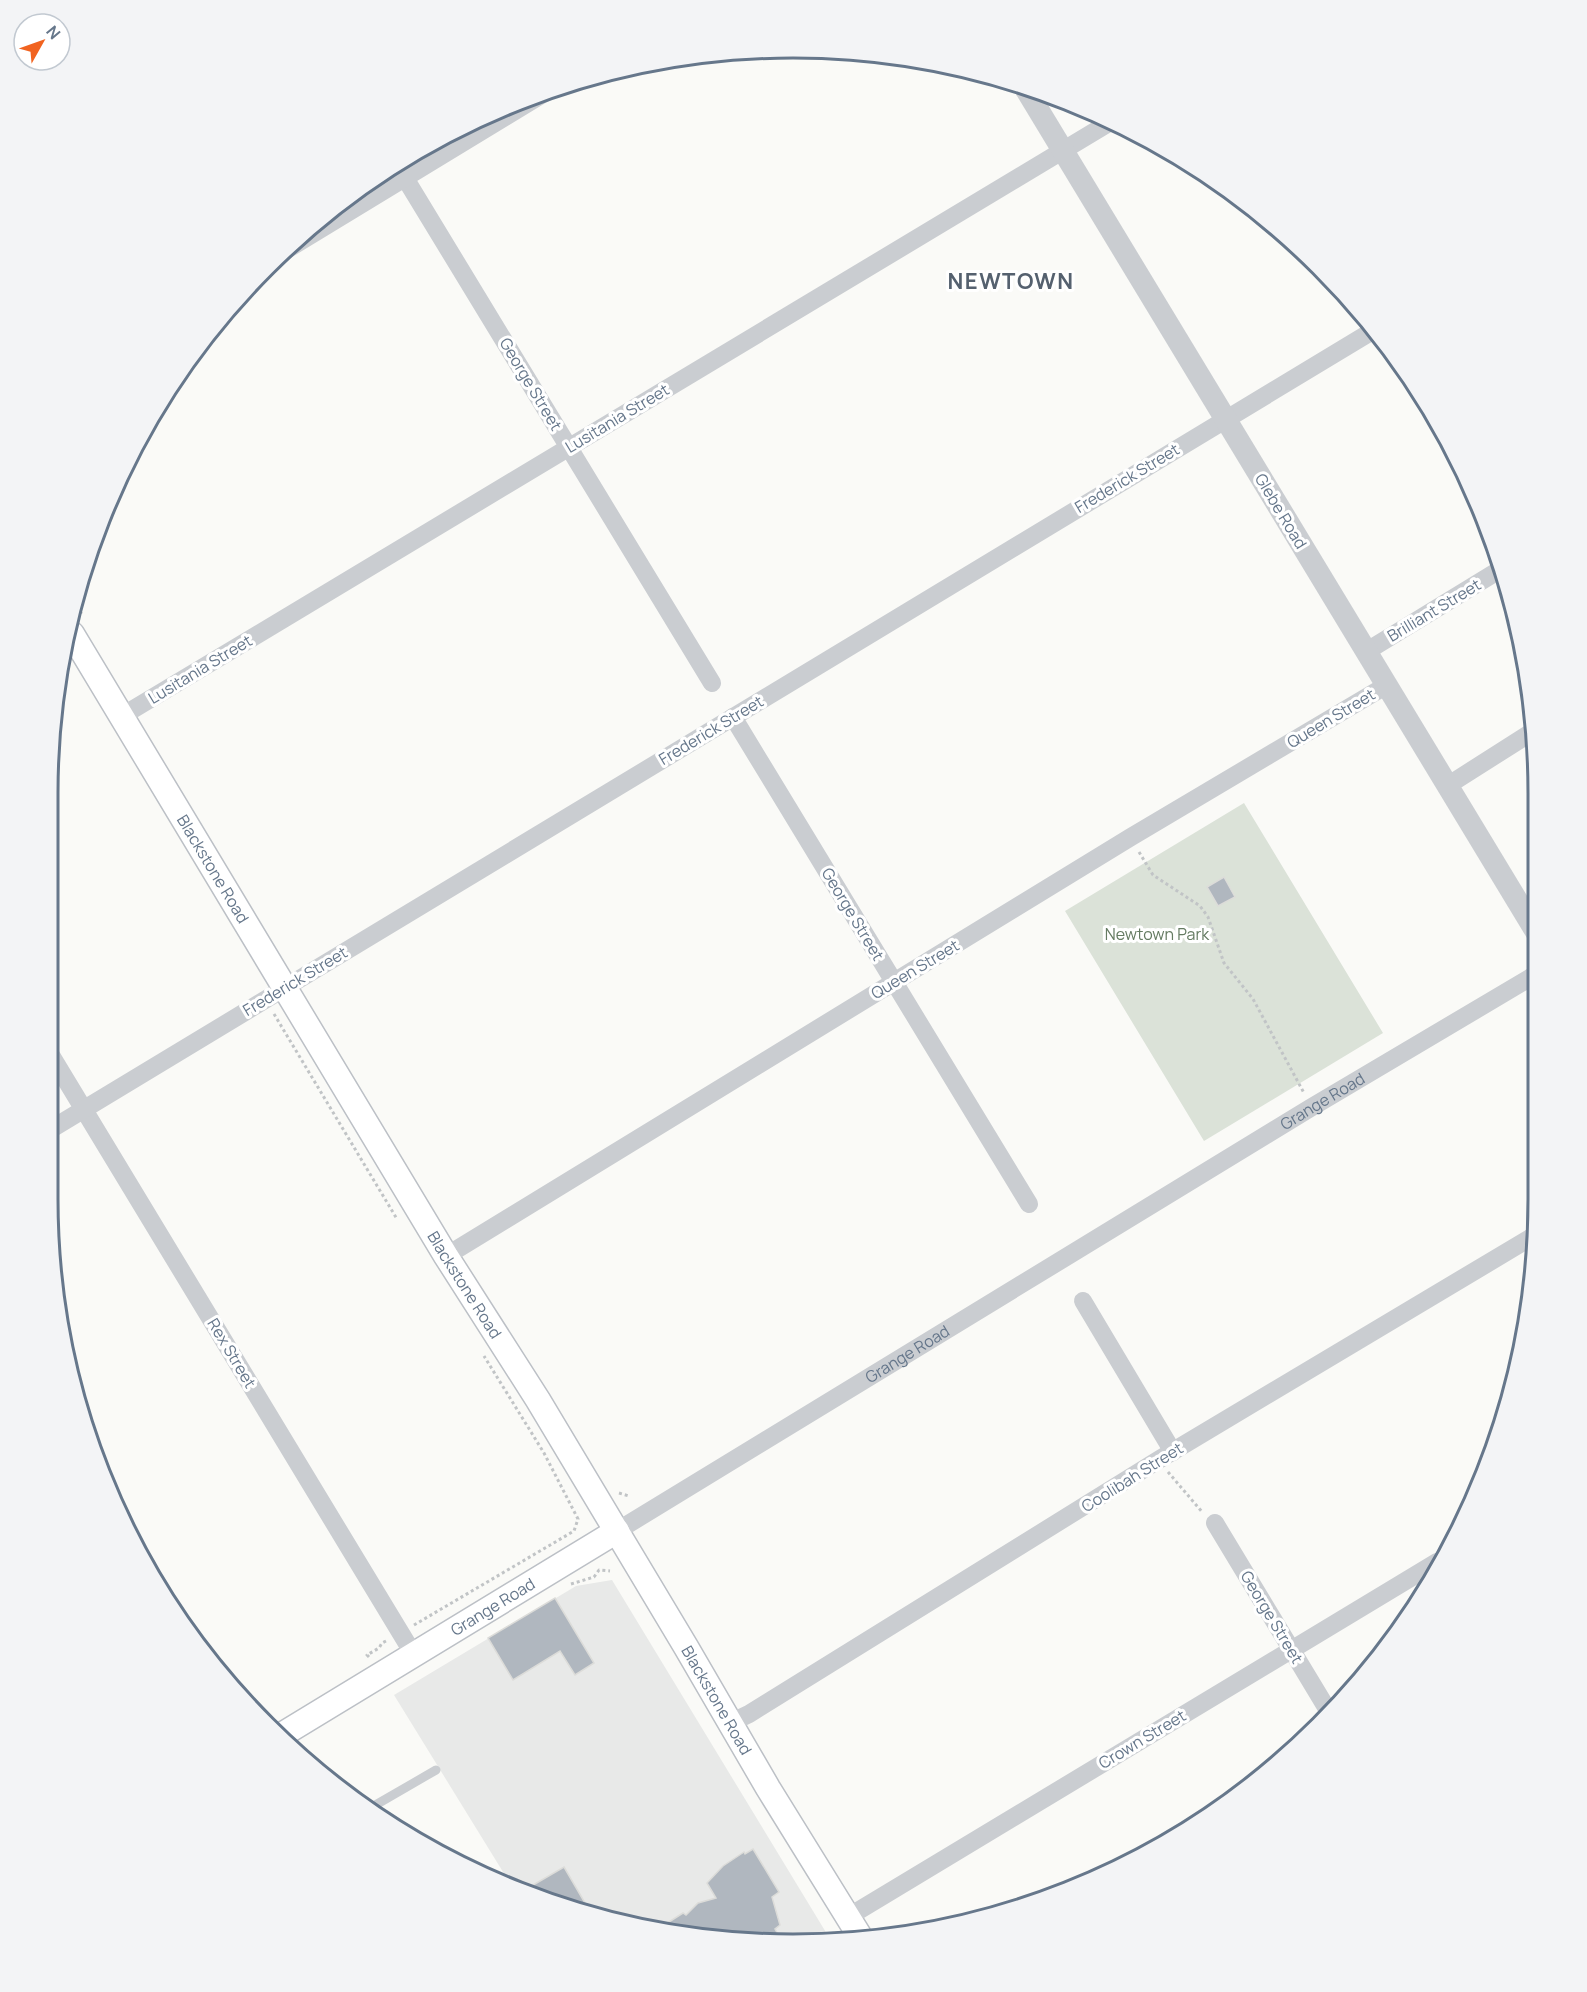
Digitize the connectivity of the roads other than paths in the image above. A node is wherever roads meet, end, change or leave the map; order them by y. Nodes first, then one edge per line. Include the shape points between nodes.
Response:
1 (1031, 99) edge
2 (485, 126) edge
3 (1103, 127) edge
4 (1063, 150) junction
5 (410, 168) edge
6 (344, 212) edge
7 (1367, 334) edge
8 (1225, 419) junction
9 (569, 447) junction
10 (1494, 573) edge
11 (75, 640) edge
12 (1366, 651) junction
13 (712, 683) dead end
14 (1387, 685) junction
15 (122, 716) junction
16 (733, 717) junction
17 (1526, 736) edge
18 (1448, 786) junction
19 (1528, 918) edge
20 (1528, 979) edge
21 (894, 982) junction
22 (285, 987) junction
23 (58, 1068) edge
24 (83, 1109) junction
25 (58, 1125) edge
26 (1029, 1204) dead end
27 (1527, 1240) edge
28 (446, 1257) junction
29 (1083, 1301) dead end
30 (1167, 1455) junction
31 (1215, 1523) road end
32 (617, 1531) junction
33 (1430, 1566) edge
34 (1292, 1649) junction
35 (414, 1655) junction
36 (1325, 1705) edge
37 (730, 1723) junction
38 (288, 1731) edge
39 (436, 1770) dead end
40 (377, 1804) edge
41 (853, 1926) edge

1 - 4 street, Glebe Road
2 - 5 street
3 - 4 street, Lusitania Street
4 - 8 street, Glebe Road
4 - 9 street, Lusitania Street
5 - 6 street
5 - 9 street, George Street
7 - 8 street, Frederick Street
8 - 12 street, Glebe Road
8 - 16 street, Frederick Street
9 - 13 street, George Street
9 - 15 street, Lusitania Street
10 - 12 street, Brilliant Street
11 - 15 main road, Blackstone Road
12 - 14 street, Glebe Road
14 - 18 street, Glebe Road
14 - 21 street, Queen Street
15 - 22 main road, Blackstone Road
16 - 21 street, George Street
16 - 22 street, Frederick Street
17 - 18 street
18 - 19 street, Glebe Road
20 - 32 street, Grange Road
21 - 26 street, George Street
21 - 28 street, Queen Street
22 - 24 street, Frederick Street
22 - 28 main road, Blackstone Road
23 - 24 street, Rex Street
24 - 25 street, Frederick Street
24 - 35 street, Rex Street
27 - 30 street, Coolibah Street
28 - 32 main road, Blackstone Road
29 - 30 street
30 - 37 street, Coolibah Street
31 - 34 street, George Street
32 - 35 main road, Grange Road
32 - 37 main road, Blackstone Road
33 - 34 street, Crown Street
34 - 36 street, George Street
34 - 41 street, Crown Street
35 - 38 main road, Grange Road
37 - 41 main road, Blackstone Road
39 - 40 lane

